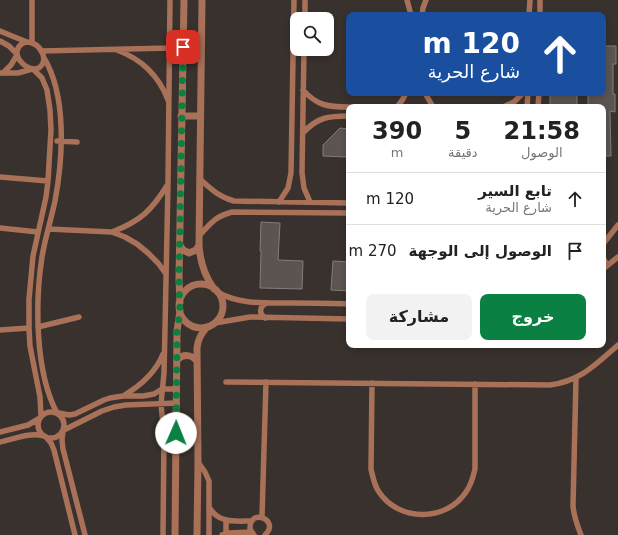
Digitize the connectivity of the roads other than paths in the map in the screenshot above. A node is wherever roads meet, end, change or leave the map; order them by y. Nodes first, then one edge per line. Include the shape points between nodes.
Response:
1 (32, 0) edge
2 (170, 0) edge
3 (184, 0) edge
4 (202, 0) edge
5 (294, 0) edge
6 (305, 0) edge
7 (406, 0) edge
8 (426, 0) edge
9 (529, 0) edge
10 (540, 0) edge
11 (294, 12) edge
12 (305, 12) edge
13 (411, 12) edge
14 (421, 12) edge
15 (529, 12) edge
16 (540, 12) edge
17 (0, 31) edge
18 (0, 41) edge
19 (30, 42) junction
20 (170, 48) junction
21 (113, 49) junction
22 (41, 50) junction
23 (17, 55) junction
24 (294, 56) edge
25 (304, 56) edge
26 (44, 58) junction
27 (33, 69) junction
28 (1, 73) edge
29 (304, 90) junction
30 (520, 96) edge
31 (169, 102) junction
32 (510, 104) edge
33 (340, 107) junction
34 (346, 107) edge
35 (182, 116) junction
36 (200, 116) junction
37 (340, 116) junction
38 (346, 116) edge
39 (303, 133) junction
40 (51, 140) junction
41 (60, 141) junction
42 (77, 142) dead end
43 (291, 172) junction
44 (302, 172) junction
45 (0, 177) edge
46 (200, 179) junction
47 (48, 181) junction
48 (168, 184) junction
49 (242, 202) junction
50 (279, 202) junction
51 (310, 202) junction
52 (346, 203) edge
53 (242, 212) junction
54 (346, 213) edge
55 (618, 225) edge
56 (0, 228) edge
57 (48, 229) junction
58 (38, 232) junction
59 (112, 232) junction
60 (199, 236) junction
61 (606, 240) edge
62 (180, 245) junction
63 (199, 245) junction
64 (618, 257) edge
65 (606, 266) edge
66 (166, 274) junction
67 (216, 290) junction
68 (180, 302) junction
69 (266, 303) junction
70 (346, 304) edge
71 (180, 311) junction
72 (79, 317) dead end
73 (265, 318) junction
74 (346, 319) edge
75 (215, 323) junction
76 (207, 327) junction
77 (0, 330) edge
78 (38, 330) junction
79 (29, 331) junction
80 (618, 345) edge
81 (165, 350) junction
82 (177, 360) junction
83 (197, 361) junction
84 (576, 378) junction
85 (226, 382) dead end
86 (266, 382) junction
87 (372, 383) junction
88 (475, 384) junction
89 (162, 389) junction
90 (177, 389) junction
91 (123, 396) junction
92 (177, 403) junction
93 (161, 404) junction
94 (58, 413) junction
95 (40, 417) junction
96 (64, 430) junction
97 (0, 432) edge
98 (45, 436) junction
99 (0, 442) edge
100 (198, 462) junction
101 (209, 507) junction
102 (262, 518) junction
103 (226, 520) junction
104 (252, 520) junction
105 (252, 533) edge
106 (224, 534) edge
107 (75, 535) edge
108 (85, 535) edge
109 (163, 535) edge
110 (175, 535) edge
111 (197, 535) edge
112 (209, 535) edge
113 (265, 535) edge
114 (581, 535) edge

1 - 19 street
2 - 20 street
3 - 35 street
4 - 36 street
5 - 11 street
6 - 12 street
7 - 13 street
8 - 14 street
9 - 15 street
10 - 16 street
17 - 19 street
18 - 23 street
19 - 22 street
19 - 23 street via 25,42 19,47
20 - 21 street
20 - 31 street
21 - 22 street
21 - 31 street via 139,61 149,70
22 - 26 street
23 - 27 street via 25,66
23 - 28 street via 11,65
24 - 43 street
25 - 29 street
26 - 27 street via 42,64
26 - 41 street via 56,90
27 - 28 street via 11,74
27 - 40 street via 42,78 47,90
29 - 33 street via 308,96 326,106
29 - 39 street
30 - 32 street
31 - 48 street
33 - 34 street
33 - 37 street via 336,112
35 - 36 street
35 - 62 street
36 - 46 street
37 - 38 street
37 - 39 street via 320,119
39 - 44 street
40 - 41 street
40 - 47 street
41 - 42 street
41 - 57 street via 57,187
43 - 44 street via 296,176
43 - 50 street via 288,188
44 - 51 street via 304,188
45 - 47 street
46 - 49 street via 220,196
46 - 60 street
47 - 58 street
48 - 59 street via 146,214
48 - 66 street
49 - 50 street
49 - 53 street via 239,204
50 - 51 street
51 - 52 street
53 - 54 street
53 - 60 street via 222,214
55 - 61 street
56 - 58 street
57 - 59 street
57 - 78 street via 39,282
58 - 79 street via 30,284
59 - 66 street via 143,248
60 - 63 street
62 - 63 street via 183,250 189,252 196,250
62 - 68 street
63 - 67 street via 204,272
64 - 65 street
66 - 81 street
67 - 68 street via 202,284 193,286 183,294
67 - 69 street via 226,297
67 - 75 street via 222,299 223,308
68 - 71 street
69 - 70 street
69 - 73 street via 262,306 261,312
71 - 76 street via 190,325 198,328
71 - 82 street
72 - 78 street
73 - 74 street
73 - 75 street via 250,317
75 - 76 street
76 - 83 street via 198,340
77 - 79 street
78 - 79 street
78 - 94 street via 45,382
79 - 95 street via 41,403
80 - 84 street
81 - 89 street
81 - 91 street via 148,376
82 - 83 street via 187,355
82 - 90 street
83 - 100 street
84 - 88 street via 550,385
84 - 114 street via 573,506
85 - 86 street
86 - 87 street
86 - 102 street
87 - 88 street
87 - 88 street via 371,469 374,481 379,492 398,509 410,514 424,515 447,509 466,493 472,482 475,470
89 - 90 street
89 - 91 street via 143,396
89 - 93 street
90 - 92 street
91 - 94 street via 104,400 75,414
92 - 93 street
92 - 110 street
93 - 96 street via 114,407
93 - 109 street via 164,435
94 - 95 street via 50,411
94 - 96 street via 64,419
95 - 97 street via 28,425
95 - 98 street via 38,428
96 - 98 street via 58,436
96 - 108 street via 63,449
98 - 99 street via 29,434
98 - 107 street via 52,443
100 - 101 street via 209,481
100 - 111 street
101 - 103 street
101 - 112 street
102 - 104 street via 256,517
102 - 113 street via 269,526
103 - 104 street
103 - 106 street
104 - 105 street via 249,526
105 - 106 street

